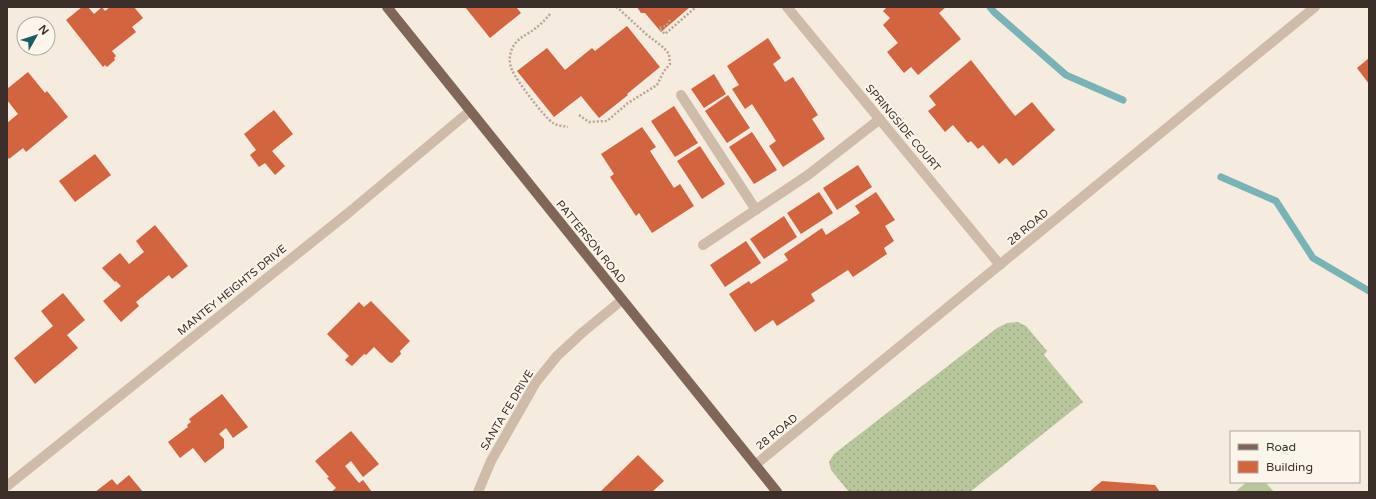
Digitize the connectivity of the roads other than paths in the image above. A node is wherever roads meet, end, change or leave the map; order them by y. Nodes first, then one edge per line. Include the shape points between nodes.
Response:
1 (387, 7) edge
2 (787, 7) edge
3 (1316, 7) edge
4 (681, 96) dead end
5 (470, 111) junction
6 (880, 119) junction
7 (756, 210) junction
8 (703, 245) dead end
9 (1000, 265) junction
10 (622, 300) junction
11 (755, 465) junction
12 (7, 486) edge
13 (478, 492) edge
14 (777, 492) edge

1 - 5 main road, PATTERSON ROAD
2 - 6 street, SPRINGSIDE COURT
3 - 9 street, 28 ROAD
4 - 7 street
5 - 10 main road, PATTERSON ROAD
5 - 12 street, MANTEY HEIGHTS DRIVE via 347,214
6 - 7 street via 808,175
6 - 9 street, SPRINGSIDE COURT
7 - 8 street
9 - 11 street, 28 ROAD
10 - 11 main road, PATTERSON ROAD
10 - 13 street, SANTA FE DRIVE via 557,356 536,382 491,461
11 - 14 main road, PATTERSON ROAD

